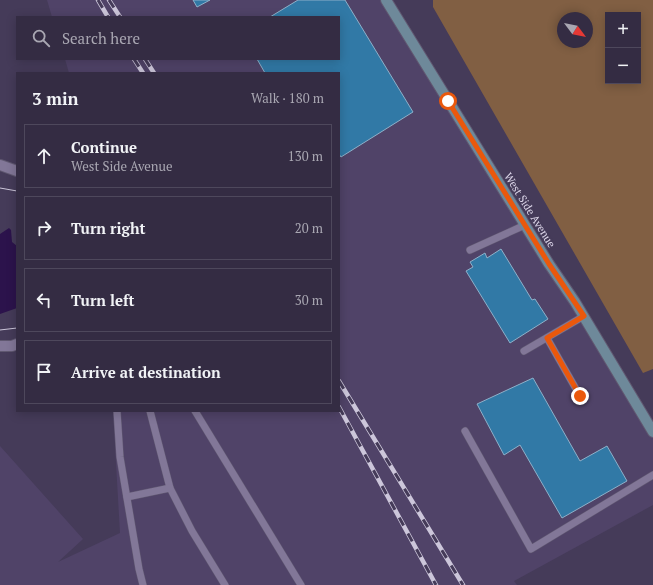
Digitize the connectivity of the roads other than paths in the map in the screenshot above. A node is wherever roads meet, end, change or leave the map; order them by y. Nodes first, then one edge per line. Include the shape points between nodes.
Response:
1 (386, 0) edge
2 (0, 165) edge
3 (16, 171) edge
4 (525, 225) junction
5 (470, 250) dead end
6 (584, 316) junction
7 (547, 338) junction
8 (16, 344) edge
9 (0, 346) edge
10 (524, 351) dead end
11 (580, 396) dead end
12 (117, 412) edge
13 (150, 412) edge
14 (196, 412) edge
15 (464, 431) dead end
16 (653, 432) edge
17 (653, 475) edge
18 (170, 488) junction
19 (127, 497) junction
20 (143, 585) edge
21 (225, 585) edge
22 (301, 585) edge

1 - 4 street, West Side Avenue
2 - 3 street
4 - 5 lane
4 - 6 street, West Side Avenue
6 - 7 lane
6 - 16 street, West Side Avenue
7 - 10 lane
7 - 11 lane
8 - 9 street
12 - 19 lane via 120,456
13 - 18 lane
14 - 22 lane
15 - 17 lane via 531,549
18 - 19 lane
18 - 21 lane via 192,531
19 - 20 lane

